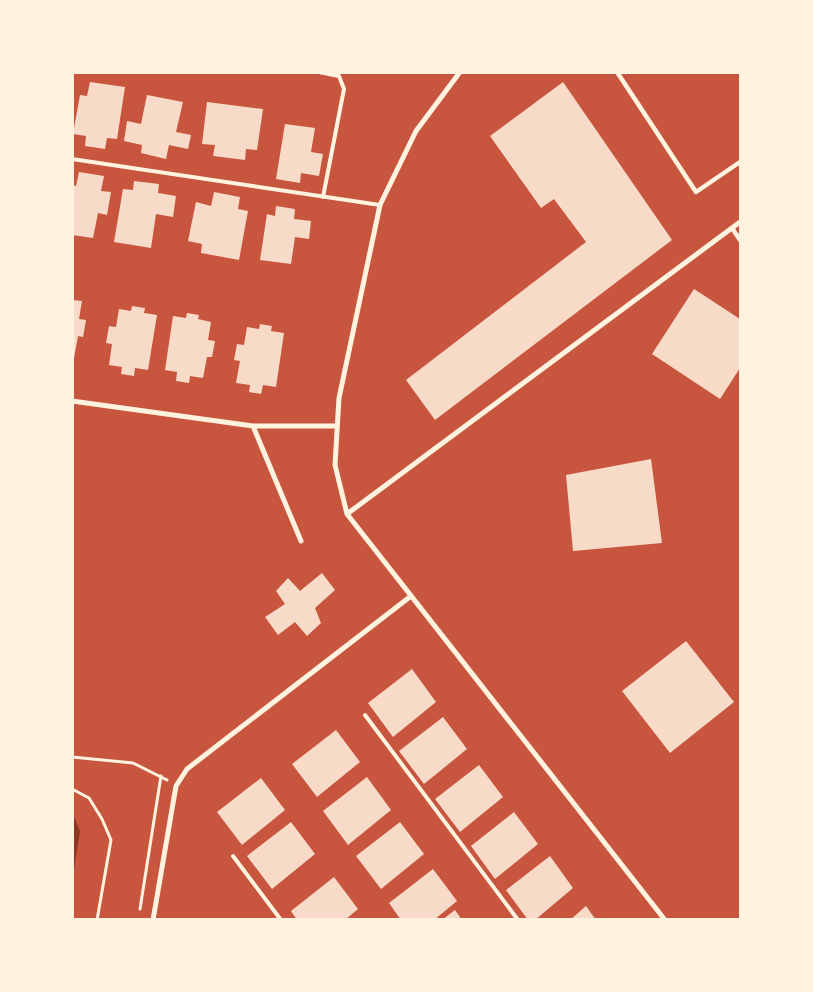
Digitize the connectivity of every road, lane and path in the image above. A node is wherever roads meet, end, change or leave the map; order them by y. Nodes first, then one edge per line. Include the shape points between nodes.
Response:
1 (319, 72) edge
2 (460, 72) edge
3 (617, 72) edge
4 (72, 159) edge
5 (740, 162) edge
6 (323, 197) junction
7 (380, 206) junction
8 (740, 222) edge
9 (732, 228) junction
10 (740, 240) edge
11 (72, 401) edge
12 (253, 426) junction
13 (337, 426) junction
14 (347, 514) junction
15 (300, 541) dead end
16 (411, 596) junction
17 (365, 715) dead end
18 (72, 757) edge
19 (161, 776) junction
20 (176, 786) junction
21 (72, 789) edge
22 (233, 856) dead end
23 (140, 910) dead end
24 (97, 920) edge
25 (153, 920) edge
26 (281, 920) edge
27 (518, 920) edge
28 (666, 920) edge

1 - 6 lane via 339,76 344,89
2 - 7 street via 416,131
3 - 5 street via 696,192
4 - 6 lane
6 - 7 lane
7 - 13 street via 339,398
8 - 9 street
9 - 10 street
9 - 14 street
11 - 12 street
12 - 13 street
12 - 15 street
13 - 14 street via 335,465
14 - 16 street
16 - 20 street via 187,769
16 - 28 street
17 - 27 lane
18 - 19 path via 133,763
19 - 20 path
19 - 23 path
20 - 25 street
21 - 24 path via 89,798 111,840
22 - 26 lane

